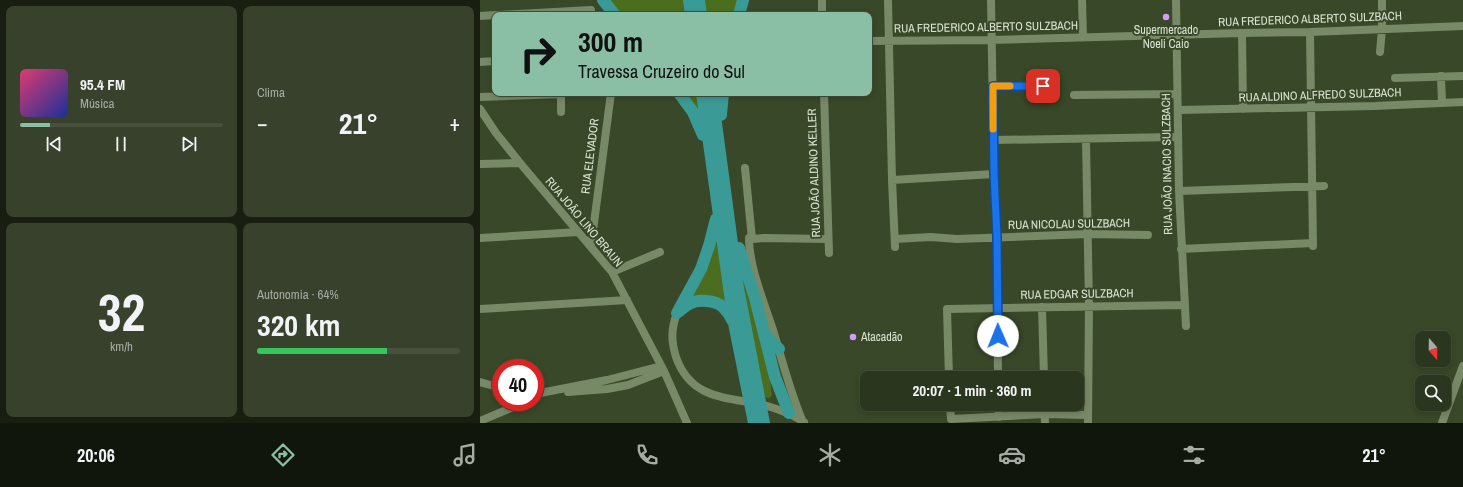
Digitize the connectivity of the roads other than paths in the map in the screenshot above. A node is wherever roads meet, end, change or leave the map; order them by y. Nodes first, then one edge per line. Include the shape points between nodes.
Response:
1 (603, 0) edge
2 (689, 0) edge
3 (699, 0) edge
4 (743, 0) edge
5 (822, 0) edge
6 (888, 0) edge
7 (991, 0) edge
8 (1082, 0) edge
9 (1176, 0) edge
10 (1382, 0) edge
11 (591, 10) dead end
12 (575, 12) edge
13 (613, 12) edge
14 (691, 12) edge
15 (701, 12) edge
16 (740, 12) edge
17 (822, 12) edge
18 (492, 15) edge
19 (480, 16) edge
20 (1463, 26) edge
21 (1382, 29) junction
22 (1242, 32) junction
23 (1310, 32) junction
24 (1178, 35) junction
25 (1083, 37) junction
26 (991, 40) junction
27 (889, 41) junction
28 (872, 42) edge
29 (1380, 52) dead end
30 (492, 61) edge
31 (480, 62) edge
32 (1441, 76) junction
33 (1463, 76) edge
34 (1395, 78) dead end
35 (993, 86) junction
36 (1043, 86) dead end
37 (1177, 94) junction
38 (507, 96) edge
39 (561, 96) edge
40 (611, 96) edge
41 (681, 96) edge
42 (703, 96) edge
43 (712, 96) edge
44 (723, 96) edge
45 (824, 96) edge
46 (1074, 96) dead end
47 (480, 97) edge
48 (1463, 102) edge
49 (1442, 103) junction
50 (1311, 108) junction
51 (480, 109) edge
52 (1243, 109) junction
53 (1178, 110) junction
54 (561, 112) dead end
55 (1177, 137) junction
56 (1086, 139) junction
57 (994, 140) junction
58 (715, 148) junction
59 (520, 163) junction
60 (480, 164) edge
61 (745, 168) dead end
62 (994, 174) junction
63 (892, 180) junction
64 (1311, 186) junction
65 (1324, 186) dead end
66 (1179, 191) junction
67 (718, 212) junction
68 (731, 222) junction
69 (578, 232) junction
70 (1088, 234) junction
71 (1148, 236) dead end
72 (997, 237) junction
73 (480, 238) edge
74 (752, 239) junction
75 (828, 239) junction
76 (591, 246) junction
77 (1181, 249) junction
78 (660, 252) dead end
79 (829, 253) dead end
80 (612, 272) junction
81 (627, 300) junction
82 (1184, 305) junction
83 (1089, 306) junction
84 (1042, 307) junction
85 (998, 308) junction
86 (480, 309) edge
87 (677, 313) junction
88 (734, 324) junction
89 (1186, 326) dead end
90 (763, 334) junction
91 (779, 348) junction
92 (1463, 366) edge
93 (663, 368) junction
94 (949, 371) edge
95 (998, 371) edge
96 (1044, 371) edge
97 (480, 382) edge
98 (492, 385) edge
99 (752, 389) junction
100 (544, 395) edge
101 (504, 411) edge
102 (950, 411) edge
103 (999, 411) edge
104 (789, 414) junction
105 (1044, 414) junction
106 (999, 417) junction
107 (1088, 419) edge
108 (480, 421) edge
109 (804, 422) edge
110 (687, 423) edge
111 (754, 423) edge
112 (764, 423) edge
113 (1045, 423) edge
114 (1442, 423) edge

1 - 13 highway
2 - 14 highway
3 - 15 highway
4 - 16 highway
5 - 17 street
6 - 27 street
7 - 26 street
8 - 25 street
9 - 24 street, RUA JOÃO INACIO SULZBACH
10 - 21 street
11 - 12 street
18 - 19 street
20 - 21 street, RUA FREDERICO ALBERTO SULZBACH
21 - 23 street, RUA FREDERICO ALBERTO SULZBACH
21 - 29 street
22 - 23 street, RUA FREDERICO ALBERTO SULZBACH
22 - 24 street, RUA FREDERICO ALBERTO SULZBACH
22 - 52 street
23 - 50 street
24 - 25 street, RUA FREDERICO ALBERTO SULZBACH
24 - 37 street, RUA JOÃO INACIO SULZBACH
25 - 26 street, RUA FREDERICO ALBERTO SULZBACH
26 - 27 street, RUA FREDERICO ALBERTO SULZBACH
26 - 35 street
27 - 28 street, RUA FREDERICO ALBERTO SULZBACH
27 - 63 street
30 - 31 street
32 - 33 street
32 - 34 street
32 - 49 street
35 - 36 street
35 - 57 street
37 - 46 street
37 - 53 street, RUA JOÃO INACIO SULZBACH
38 - 47 street
39 - 54 street
40 - 76 street, RUA ELEVADOR
41 - 58 highway
42 - 58 highway
43 - 58 highway
44 - 58 highway
45 - 75 street, RUA JOÃO ALDINO KELLER
48 - 49 street, RUA ALDINO ALFREDO SULZBACH
49 - 50 street, RUA ALDINO ALFREDO SULZBACH
50 - 52 street, RUA ALDINO ALFREDO SULZBACH
50 - 64 street
51 - 59 street, RUA JOÃO LINO BRAUN
52 - 53 street, RUA ALDINO ALFREDO SULZBACH
53 - 55 street, RUA JOÃO INACIO SULZBACH
55 - 56 street
55 - 66 street, RUA JOÃO INACIO SULZBACH
56 - 57 street
56 - 70 street
57 - 62 street
58 - 67 highway
58 - 68 highway
59 - 60 street
59 - 69 street, RUA JOÃO LINO BRAUN
61 - 74 street
62 - 63 street
62 - 72 street
63 - 72 street, RUA NICOLAU SULZBACH via 895,243 931,237
64 - 65 street
64 - 66 street
64 - 77 street via 1313,245
66 - 77 street, RUA JOÃO INACIO SULZBACH
67 - 87 highway via 701,269
67 - 88 highway
68 - 90 highway via 755,298
68 - 99 highway
69 - 73 street
69 - 76 street, RUA JOÃO LINO BRAUN
70 - 71 street, RUA NICOLAU SULZBACH
70 - 72 street, RUA NICOLAU SULZBACH
70 - 83 street
72 - 85 street
74 - 75 street
74 - 91 street via 749,238 756,278
75 - 79 street, RUA JOÃO ALDINO KELLER
76 - 80 street, RUA JOÃO LINO BRAUN
77 - 82 street, RUA JOÃO INACIO SULZBACH
78 - 80 street
80 - 81 street, RUA JOÃO LINO BRAUN
81 - 86 street
81 - 93 street, RUA JOÃO LINO BRAUN
82 - 83 street, RUA EDGAR SULZBACH
82 - 89 street, RUA JOÃO INACIO SULZBACH
83 - 84 street, RUA EDGAR SULZBACH
83 - 107 street
84 - 85 street, RUA EDGAR SULZBACH
84 - 96 street
85 - 94 street, RUA EDGAR SULZBACH via 946,309
85 - 95 street
87 - 88 highway via 694,302 710,302 722,306
87 - 104 street via 671,338 686,377 702,390 717,396 764,405
88 - 99 highway
90 - 91 highway
90 - 104 highway
91 - 109 street via 783,368
92 - 114 street
93 - 100 street via 628,385
93 - 110 street, RUA JOÃO LINO BRAUN
97 - 98 street
99 - 111 highway
99 - 112 highway
101 - 108 street
102 - 106 street via 951,419
103 - 106 street
104 - 109 street
105 - 106 street
105 - 107 street
105 - 113 street

